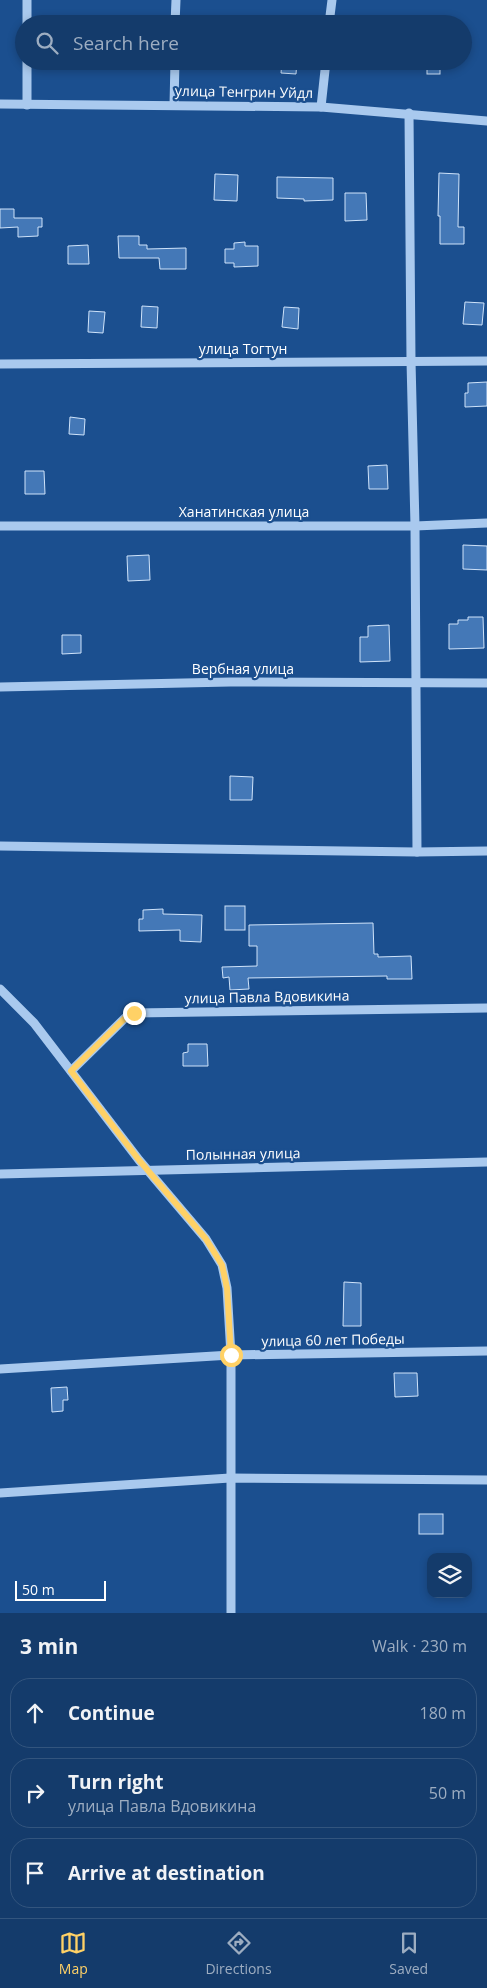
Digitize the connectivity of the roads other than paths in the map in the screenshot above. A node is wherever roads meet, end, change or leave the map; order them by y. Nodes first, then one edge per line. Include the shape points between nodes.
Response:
1 (27, 0) edge
2 (176, 0) edge
3 (332, 0) edge
4 (27, 15) edge
5 (175, 15) edge
6 (331, 15) edge
7 (27, 70) edge
8 (174, 70) edge
9 (325, 70) edge
10 (0, 104) edge
11 (27, 105) junction
12 (174, 105) junction
13 (321, 106) junction
14 (409, 113) junction
15 (487, 121) edge
16 (411, 361) junction
17 (487, 361) edge
18 (0, 364) edge
19 (487, 523) edge
20 (0, 526) edge
21 (415, 526) junction
22 (487, 683) edge
23 (415, 684) junction
24 (0, 687) edge
25 (0, 846) edge
26 (487, 851) edge
27 (417, 852) junction
28 (0, 990) edge
29 (487, 1008) edge
30 (71, 1071) junction
31 (487, 1162) edge
32 (148, 1170) junction
33 (0, 1174) edge
34 (487, 1351) edge
35 (231, 1355) junction
36 (0, 1369) edge
37 (230, 1478) junction
38 (487, 1480) edge
39 (0, 1493) edge
40 (231, 1613) edge

1 - 4 street
2 - 5 street
3 - 6 street
7 - 11 street
8 - 12 street
9 - 13 street
10 - 11 street, улица Тенгрин Уйдл
11 - 12 street, улица Тенгрин Уйдл
12 - 13 street, улица Тенгрин Уйдл
13 - 14 street, улица Тенгрин Уйдл
14 - 15 street, улица Тенгрин Уйдл
14 - 16 street
16 - 17 street, улица Тогтун
16 - 18 street, улица Тогтун
16 - 21 street
19 - 21 street, Ханатинская улица
20 - 21 street, Ханатинская улица
21 - 23 street
22 - 23 street, Вербная улица
23 - 24 street, Вербная улица via 230,682
23 - 27 street
25 - 27 street
26 - 27 street
28 - 30 street via 34,1024
29 - 30 street, улица Павла Вдовикина via 134,1013
30 - 32 street
31 - 32 street, Полынная улица
32 - 33 street, Полынная улица
32 - 35 street via 206,1239 222,1265 227,1288
34 - 35 street, улица 60 лет Победы
35 - 36 street, улица 60 лет Победы
35 - 37 street
37 - 38 street
37 - 39 street
37 - 40 street

